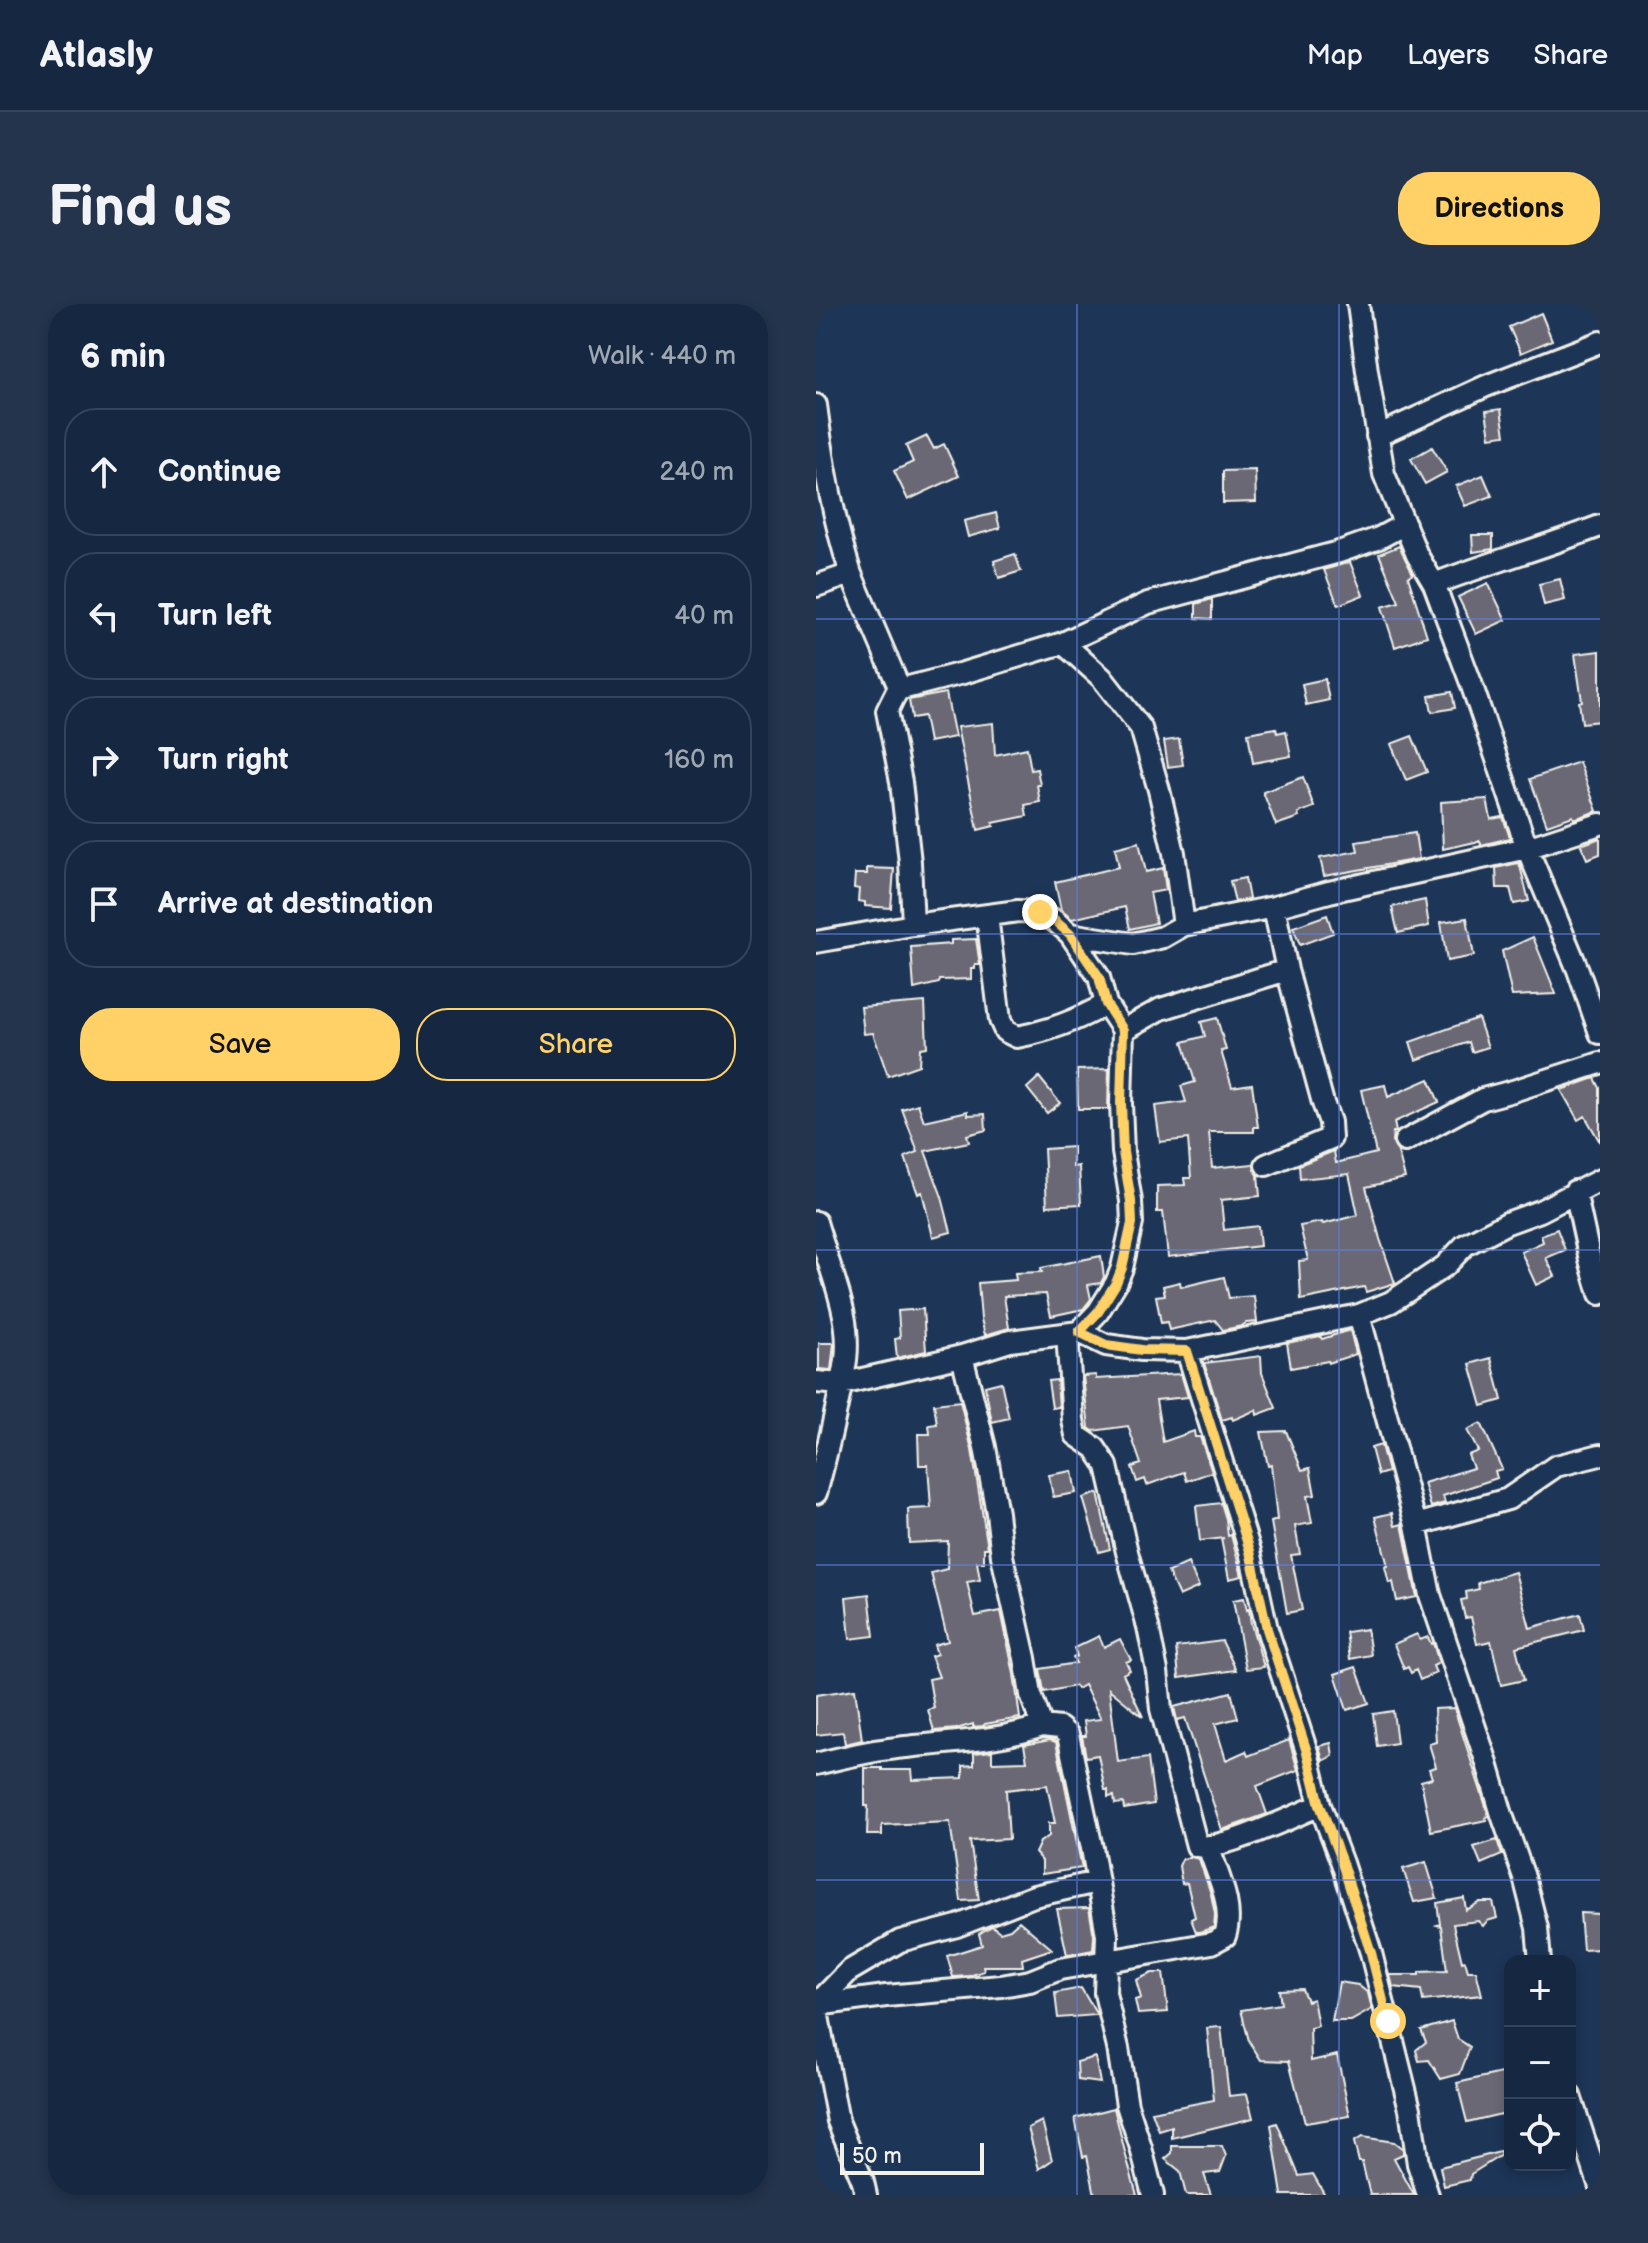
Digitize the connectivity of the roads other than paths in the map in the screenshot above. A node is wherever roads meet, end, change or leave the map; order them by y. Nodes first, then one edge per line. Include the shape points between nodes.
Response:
1 (1358, 304) edge
2 (1600, 342) edge
3 (816, 405) edge
4 (1377, 436) junction
5 (1405, 524) junction
6 (1600, 526) edge
7 (851, 574) junction
8 (1434, 584) junction
9 (816, 586) edge
10 (1063, 643) junction
11 (899, 687) junction
12 (1600, 824) edge
13 (1527, 848) junction
14 (1274, 907) junction
15 (987, 916) junction
16 (913, 925) junction
17 (1184, 925) junction
18 (1070, 934) junction
19 (816, 942) edge
20 (1287, 970) junction
21 (1106, 1004) junction
22 (1123, 1030) junction
23 (1600, 1033) edge
24 (1600, 1063) edge
25 (1405, 1141) dead end
26 (1266, 1165) dead end
27 (1600, 1180) edge
28 (1575, 1191) junction
29 (816, 1222) edge
30 (1600, 1294) edge
31 (1359, 1315) junction
32 (1073, 1333) junction
33 (1187, 1351) junction
34 (962, 1356) junction
35 (816, 1382) edge
36 (841, 1384) junction
37 (1600, 1455) edge
38 (816, 1493) edge
39 (1416, 1525) junction
40 (1042, 1726) junction
41 (816, 1764) edge
42 (1320, 1805) junction
43 (1208, 1846) junction
44 (1097, 1882) junction
45 (1539, 1955) edge
46 (1106, 1960) junction
47 (816, 2006) edge
48 (1571, 2099) edge
49 (1600, 2187) edge
50 (866, 2195) edge
51 (1153, 2195) edge
52 (1428, 2195) edge

1 - 4 street
2 - 4 street
3 - 7 street via 831,500
4 - 5 street via 1384,474
5 - 8 street
5 - 10 street via 1339,552 1148,603
6 - 8 street
7 - 9 street
7 - 11 street
8 - 13 street
10 - 11 street
10 - 17 street via 1102,678 1141,728 1174,853
11 - 16 street via 887,711 901,782
12 - 13 street
13 - 14 street
13 - 23 street
14 - 17 street
14 - 20 street
15 - 16 street
15 - 18 street via 1040,912
15 - 21 street via 1005,1031 1017,1037 1042,1032
16 - 19 street
17 - 18 street via 1133,944
18 - 21 street via 1099,977
20 - 22 street via 1161,1009
20 - 26 street via 1331,1138
21 - 22 street
22 - 32 street via 1123,1140 1132,1223 1116,1283 1098,1312
24 - 25 street via 1483,1099
27 - 28 street
28 - 30 street
28 - 31 street via 1465,1245 1445,1266 1391,1302
29 - 36 street via 846,1327
31 - 33 street
31 - 39 street
32 - 33 street via 1106,1345
32 - 34 street via 1010,1341
32 - 43 street via 1076,1435 1095,1448 1107,1466 1190,1824 1197,1846
33 - 42 street via 1250,1551 1267,1629
34 - 36 street
34 - 40 street via 985,1447 1031,1695
35 - 36 street
36 - 38 street
37 - 39 street via 1556,1466 1508,1499
39 - 45 street via 1430,1595 1524,1877
40 - 41 street
40 - 44 street via 1068,1735
42 - 43 street
42 - 52 street via 1371,1953
43 - 46 street via 1229,1911 1225,1936 1212,1943
44 - 46 street
44 - 46 street via 1034,1896 900,1941 849,1971 816,2005 1001,1986
46 - 51 street via 1105,1993 1127,2105
47 - 50 street via 838,2121
48 - 49 street

